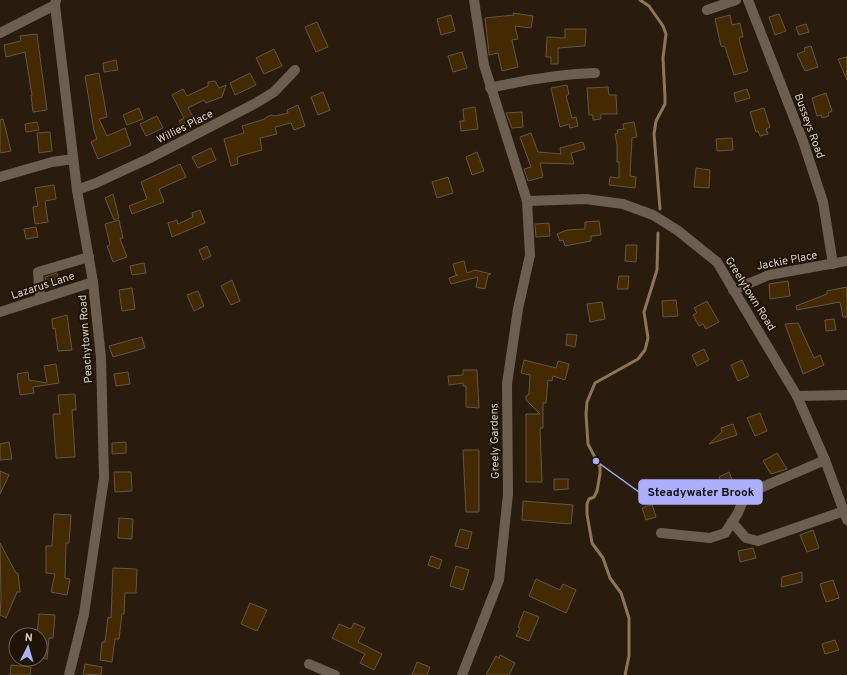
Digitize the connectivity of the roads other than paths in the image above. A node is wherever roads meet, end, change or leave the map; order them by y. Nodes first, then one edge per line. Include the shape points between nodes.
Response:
1 (474, 0) edge
2 (736, 0) edge
3 (748, 0) edge
4 (55, 3) edge
5 (707, 10) dead end
6 (0, 33) edge
7 (295, 70) dead end
8 (595, 73) dead end
9 (490, 88) junction
10 (73, 158) junction
11 (0, 177) edge
12 (77, 190) junction
13 (527, 201) junction
14 (89, 257) junction
15 (847, 261) edge
16 (833, 264) junction
17 (93, 282) junction
18 (733, 290) junction
19 (40, 299) junction
20 (0, 312) edge
21 (797, 396) junction
22 (847, 396) edge
23 (825, 460) junction
24 (845, 515) edge
25 (732, 522) junction
26 (661, 533) dead end
27 (309, 664) dead end
28 (69, 675) edge
29 (335, 675) edge
30 (462, 675) edge

1 - 9 street
2 - 5 street
3 - 16 street, Busseys Road via 808,154 823,202
4 - 6 street
4 - 10 street, Peachytown Road
7 - 12 street, Willies Place via 274,92 256,103 150,158
8 - 9 street via 522,81
9 - 13 street
10 - 11 street
10 - 12 street, Peachytown Road
12 - 14 street, Peachytown Road
13 - 18 street, Greelytown Road via 586,200 623,204 653,216 689,239 717,262
13 - 30 street, Greely Gardens via 530,255 518,309 507,384 508,494 499,580
14 - 17 street, Peachytown Road
14 - 19 street via 38,272
15 - 16 street, Jackie Place
16 - 18 street, Jackie Place via 769,275
17 - 19 street, Lazarus Lane
17 - 28 street, Peachytown Road via 101,358 104,478 84,614
18 - 21 street, Greelytown Road
19 - 20 street, Lazarus Lane
21 - 22 street
21 - 23 street, Greelytown Road
23 - 24 street, Greelytown Road
23 - 25 street via 751,492 744,498
24 - 25 street via 758,541 746,538
25 - 26 street via 725,533 710,538
27 - 29 street

